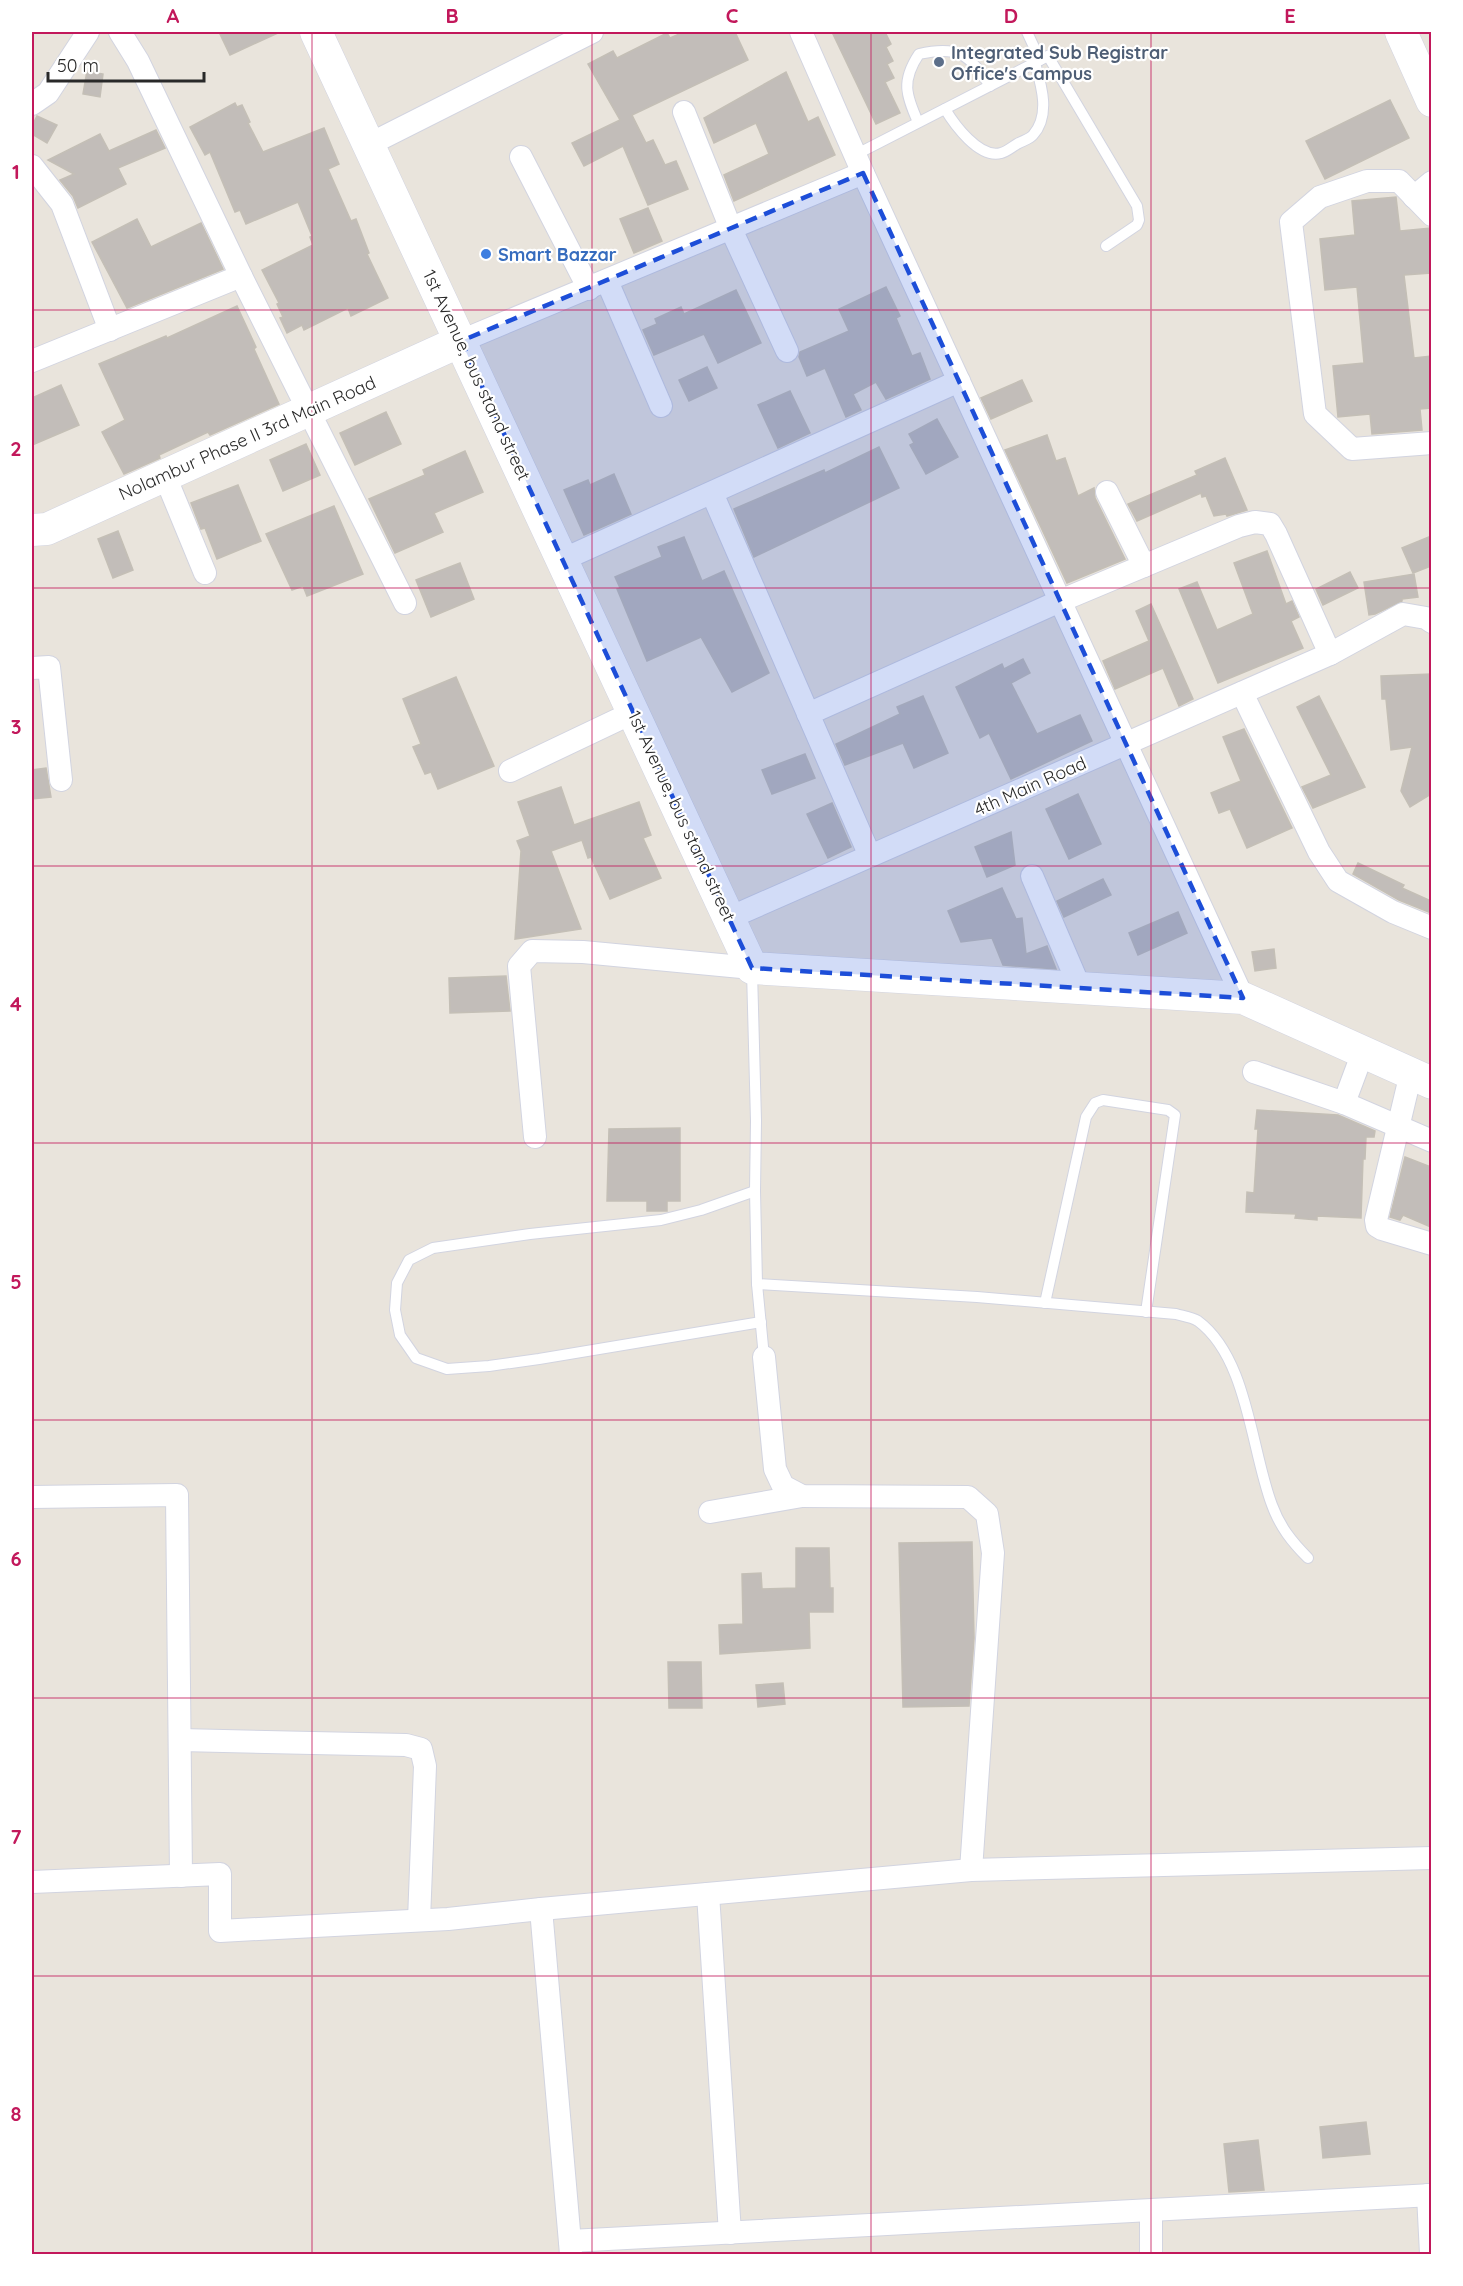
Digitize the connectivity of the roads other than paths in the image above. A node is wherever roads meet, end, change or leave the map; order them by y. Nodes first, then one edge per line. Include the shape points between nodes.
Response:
1 (88, 32) edge
2 (120, 32) edge
3 (316, 32) edge
4 (592, 32) edge
5 (801, 32) edge
6 (1027, 32) edge
7 (1401, 32) edge
8 (1043, 58) junction
9 (990, 86) junction
10 (1431, 101) edge
11 (32, 104) edge
12 (945, 109) junction
13 (684, 112) dead end
14 (918, 123) junction
15 (370, 144) junction
16 (521, 158) dead end
17 (859, 164) junction
18 (32, 166) edge
19 (1431, 182) edge
20 (1414, 197) junction
21 (1431, 215) edge
22 (731, 229) junction
23 (1106, 246) dead end
24 (241, 276) junction
25 (598, 285) junction
26 (110, 330) junction
27 (461, 341) junction
28 (786, 351) dead end
29 (32, 361) edge
30 (959, 381) junction
31 (661, 406) dead end
32 (308, 411) junction
33 (1431, 443) edge
34 (165, 476) junction
35 (711, 492) junction
36 (1107, 492) dead end
37 (32, 530) edge
38 (564, 559) junction
39 (1144, 566) junction
40 (205, 573) dead end
41 (1060, 601) junction
42 (405, 603) dead end
43 (1431, 622) edge
44 (1330, 654) junction
45 (32, 668) edge
46 (1242, 693) junction
47 (634, 712) junction
48 (808, 714) junction
49 (1126, 744) junction
50 (510, 771) dead end
51 (61, 780) dead end
52 (870, 856) junction
53 (1032, 876) dead end
54 (729, 918) junction
55 (1431, 928) edge
56 (752, 968) junction
57 (1080, 988) junction
58 (1243, 998) junction
59 (1363, 1052) junction
60 (1254, 1072) dead end
61 (1421, 1078) edge
62 (1344, 1103) junction
63 (1398, 1125) junction
64 (535, 1137) dead end
65 (1431, 1141) edge
66 (755, 1191) junction
67 (1431, 1244) edge
68 (757, 1284) junction
69 (1045, 1303) junction
70 (1146, 1312) junction
71 (761, 1322) junction
72 (764, 1356) joint
73 (802, 1496) junction
74 (32, 1497) edge
75 (710, 1512) dead end
76 (1308, 1558) dead end
77 (180, 1740) junction
78 (1431, 1858) edge
79 (971, 1870) junction
80 (181, 1876) junction
81 (32, 1882) edge
82 (708, 1894) junction
83 (542, 1908) junction
84 (419, 1920) junction
85 (1430, 2195) edge
86 (1151, 2211) junction
87 (730, 2233) junction
88 (571, 2248) edge
89 (1151, 2254) edge
90 (1431, 2254) edge

1 - 11 street via 48,93
2 - 24 street via 138,61
3 - 15 street, 1st Avenue, bus stand street
4 - 15 street
5 - 17 street
6 - 8 lane
7 - 10 street
8 - 9 lane
8 - 12 lane via 1043,112 1039,124 1033,135 1000,153 984,151 967,138
8 - 23 lane via 1137,206 1137,225
9 - 12 lane
9 - 14 lane via 968,57 946,51 919,54 906,84
12 - 14 lane
13 - 22 street
14 - 17 lane
15 - 27 street, 1st Avenue, bus stand street
16 - 25 street
17 - 22 street
17 - 30 street
18 - 26 street via 62,204
19 - 20 street
20 - 21 street
20 - 33 street via 1399,181 1367,181 1320,197 1291,222 1315,414 1352,449
22 - 25 street
22 - 28 street
24 - 26 street
24 - 32 street
25 - 27 street
25 - 31 street
26 - 29 street
27 - 32 street, Nolambur Phase II 3rd Main Road
27 - 38 street, 1st Avenue, bus stand street
30 - 35 street
30 - 41 street
32 - 34 street, Nolambur Phase II 3rd Main Road
32 - 42 street
34 - 37 street, Nolambur Phase II 3rd Main Road via 47,529
34 - 40 street
35 - 38 street
35 - 48 street
36 - 39 street
38 - 47 street, 1st Avenue, bus stand street
39 - 41 street
39 - 44 street via 1239,526 1270,524
41 - 48 street
41 - 49 street
43 - 44 street, 4th Main Road via 1403,614
44 - 46 street, 4th Main Road
45 - 51 street via 50,667
46 - 49 street, 4th Main Road
46 - 55 street via 1319,852 1338,881
47 - 50 street
47 - 54 street, 1st Avenue, bus stand street
48 - 52 street
49 - 52 street, 4th Main Road
49 - 58 street
52 - 54 street, 4th Main Road
53 - 57 street
54 - 56 street, 1st Avenue, bus stand street
56 - 57 street
56 - 64 street via 532,951 519,966
56 - 66 lane
57 - 58 street
58 - 59 street
59 - 61 street
59 - 62 street
60 - 62 street
61 - 63 street
62 - 63 street
63 - 65 street
63 - 67 street via 1377,1226
66 - 68 lane
66 - 71 lane via 661,1220 433,1248 409,1260 397,1283 395,1310 400,1335 416,1358 447,1369 539,1359
68 - 69 lane
68 - 71 lane
69 - 70 lane
69 - 70 lane via 1086,1117 1095,1103 1104,1100 1168,1110 1175,1115
70 - 76 lane via 1196,1319 1221,1343 1246,1408 1272,1506 1288,1538
71 - 72 lane
72 - 73 street via 775,1469 783,1486
73 - 75 street
73 - 79 street via 968,1497 987,1514 993,1553
74 - 77 street via 177,1495
77 - 80 street
77 - 84 street via 406,1745 421,1749 425,1766
78 - 79 street
79 - 82 street
80 - 81 street
80 - 84 street via 220,1874 220,1931
82 - 83 street
82 - 87 street
83 - 84 street
83 - 88 street
85 - 86 street
85 - 90 street
86 - 87 street
86 - 89 street
87 - 88 street

